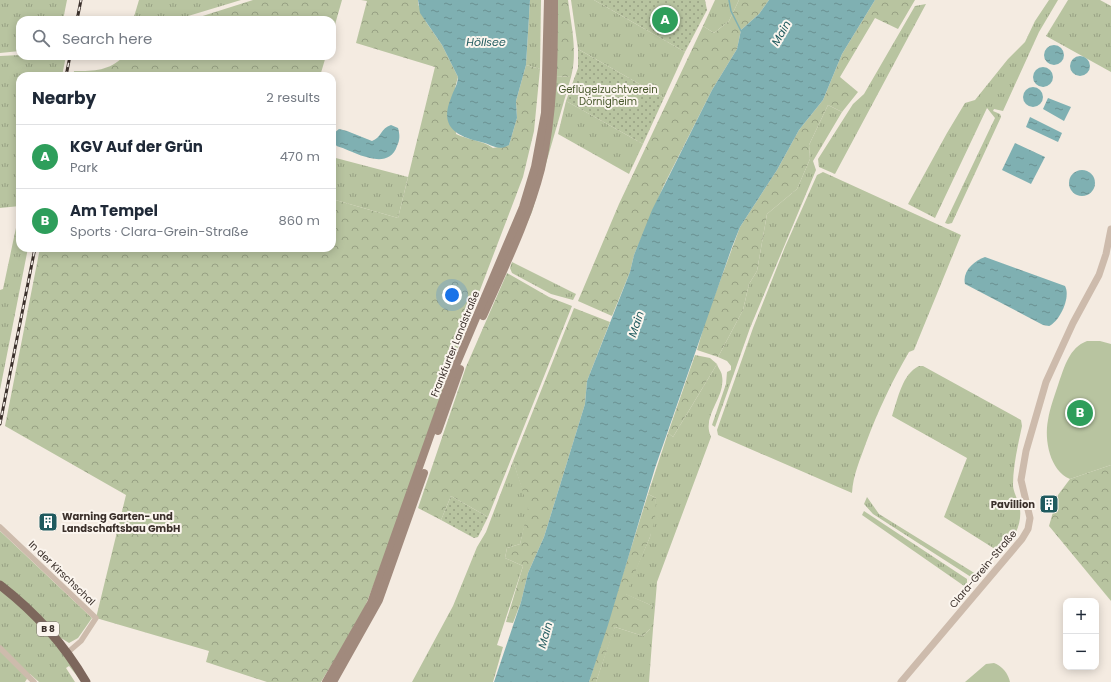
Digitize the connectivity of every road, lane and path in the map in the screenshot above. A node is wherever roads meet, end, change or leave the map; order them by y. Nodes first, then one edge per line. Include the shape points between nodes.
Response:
1 (548, 0) edge
2 (554, 0) edge
3 (1111, 229) edge
4 (0, 527) edge
5 (0, 585) edge
6 (0, 648) edge
7 (67, 652) junction
8 (34, 682) edge
9 (86, 682) edge
10 (326, 682) edge
11 (333, 682) edge
12 (901, 682) edge

1 - 10 main road, Frankfurter Landstraße via 545,106 530,186 512,235 451,377 371,603
2 - 11 main road, Frankfurter Landstraße via 552,104 534,192 457,377 379,600
3 - 12 street, Clara-Grein-Straße via 1099,274 1046,382 1026,451 1021,480 1030,514 1028,529
4 - 7 street, In der Kirschschal via 96,618 81,641
5 - 7 main road, B 8 via 30,610
6 - 8 street
7 - 9 main road, B 8

